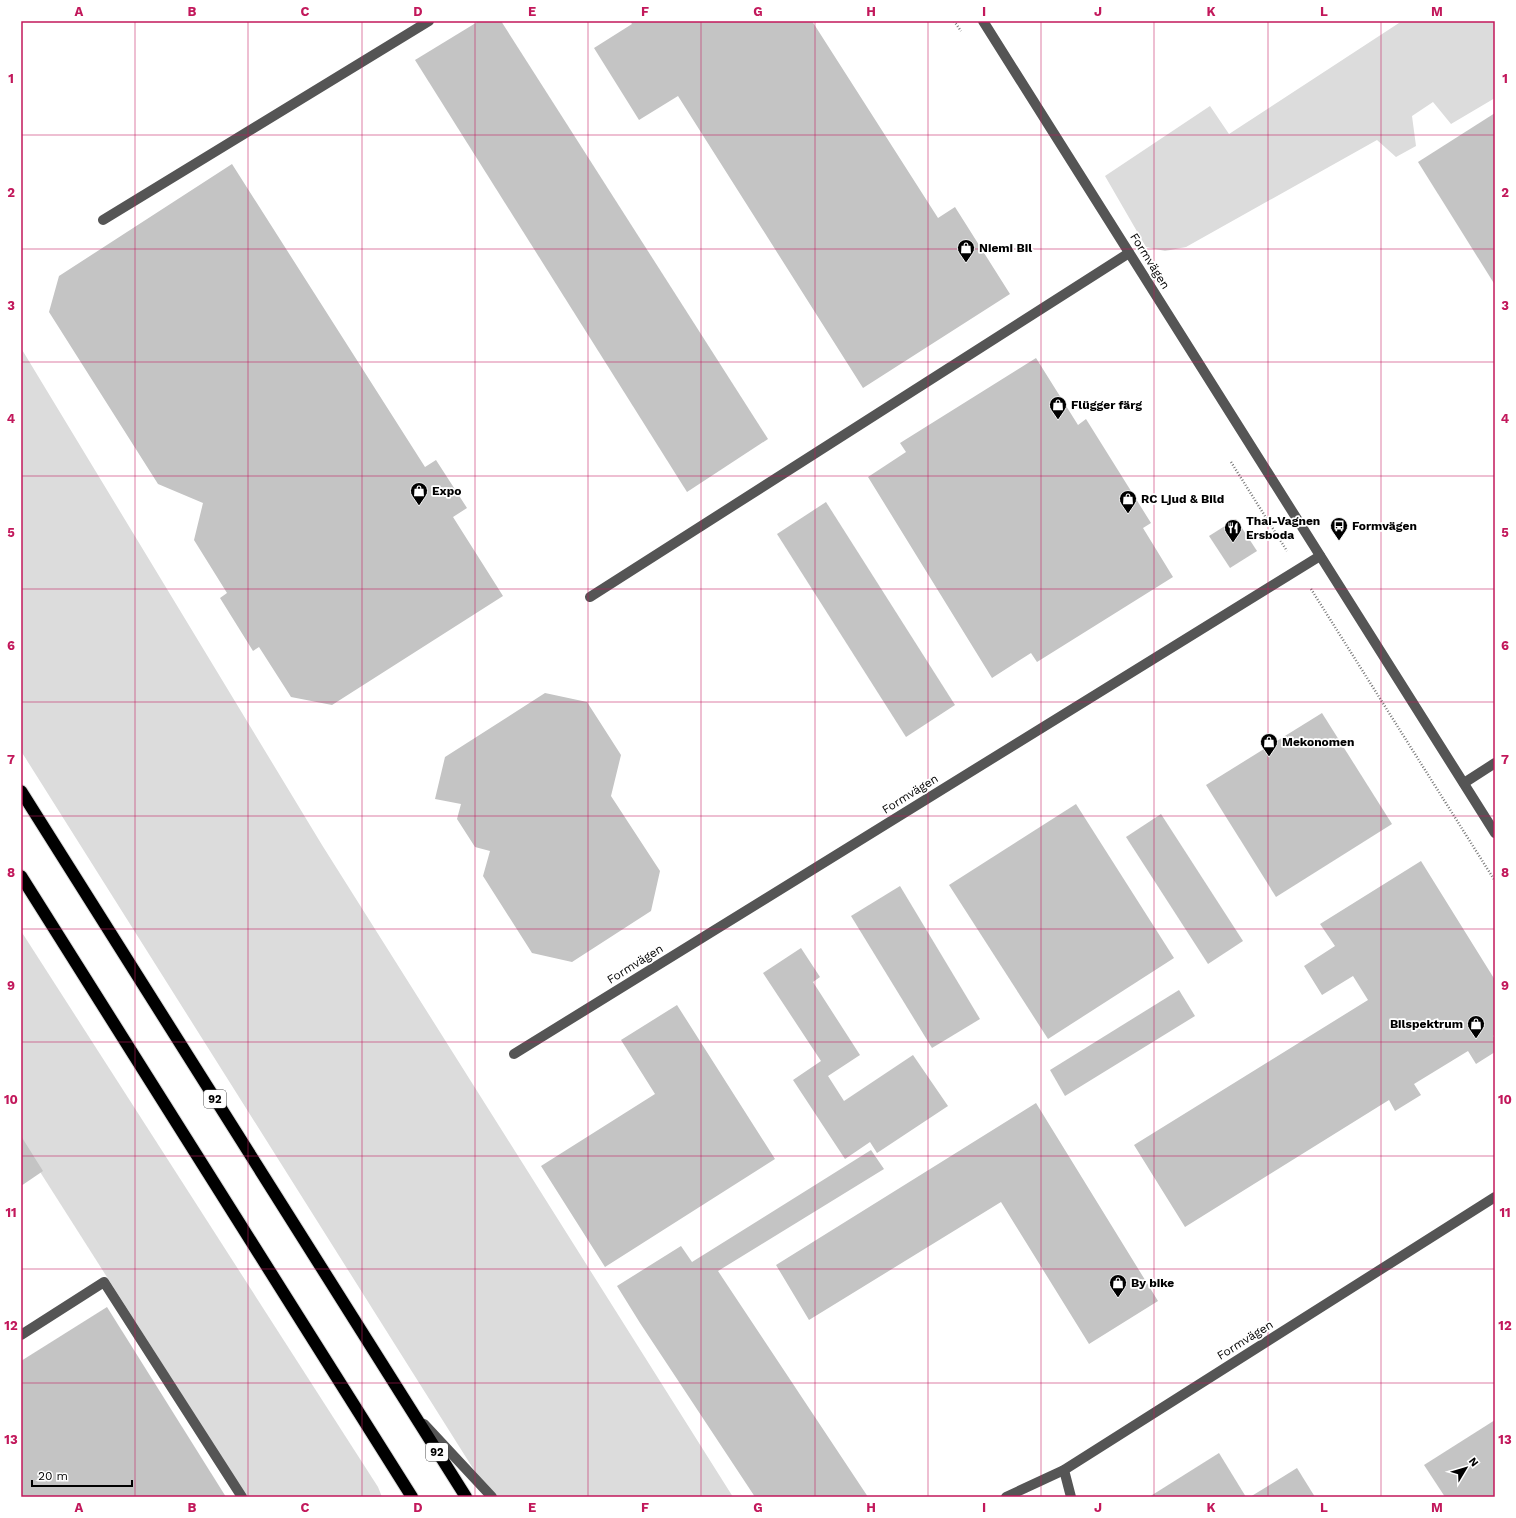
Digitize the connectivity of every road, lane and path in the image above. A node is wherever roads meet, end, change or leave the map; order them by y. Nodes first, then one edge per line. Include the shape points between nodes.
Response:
1 (429, 21) edge
2 (983, 21) edge
3 (104, 220) dead end
4 (1129, 253) junction
5 (1320, 556) junction
6 (590, 597) dead end
7 (1495, 763) edge
8 (1464, 783) junction
9 (21, 792) edge
10 (1495, 833) edge
11 (21, 876) edge
12 (514, 1054) dead end
13 (1495, 1197) edge
14 (21, 1335) edge
15 (408, 1406) junction
16 (1064, 1470) junction
17 (402, 1481) junction
18 (242, 1497) edge
19 (408, 1497) edge
20 (412, 1497) edge
21 (466, 1497) edge
22 (492, 1497) edge
23 (1006, 1497) edge
24 (1071, 1497) edge

1 - 3 street
2 - 4 street, Formvägen
4 - 5 street, Formvägen
4 - 6 street
5 - 8 street, Formvägen
5 - 12 street, Formvägen
7 - 8 street
8 - 10 street, Formvägen
9 - 15 highway, 92
11 - 17 highway
13 - 16 street, Formvägen
14 - 18 street via 104,1282
15 - 21 highway, 92
15 - 22 street
16 - 23 street, Formvägen
16 - 24 street
17 - 19 street
17 - 20 highway

